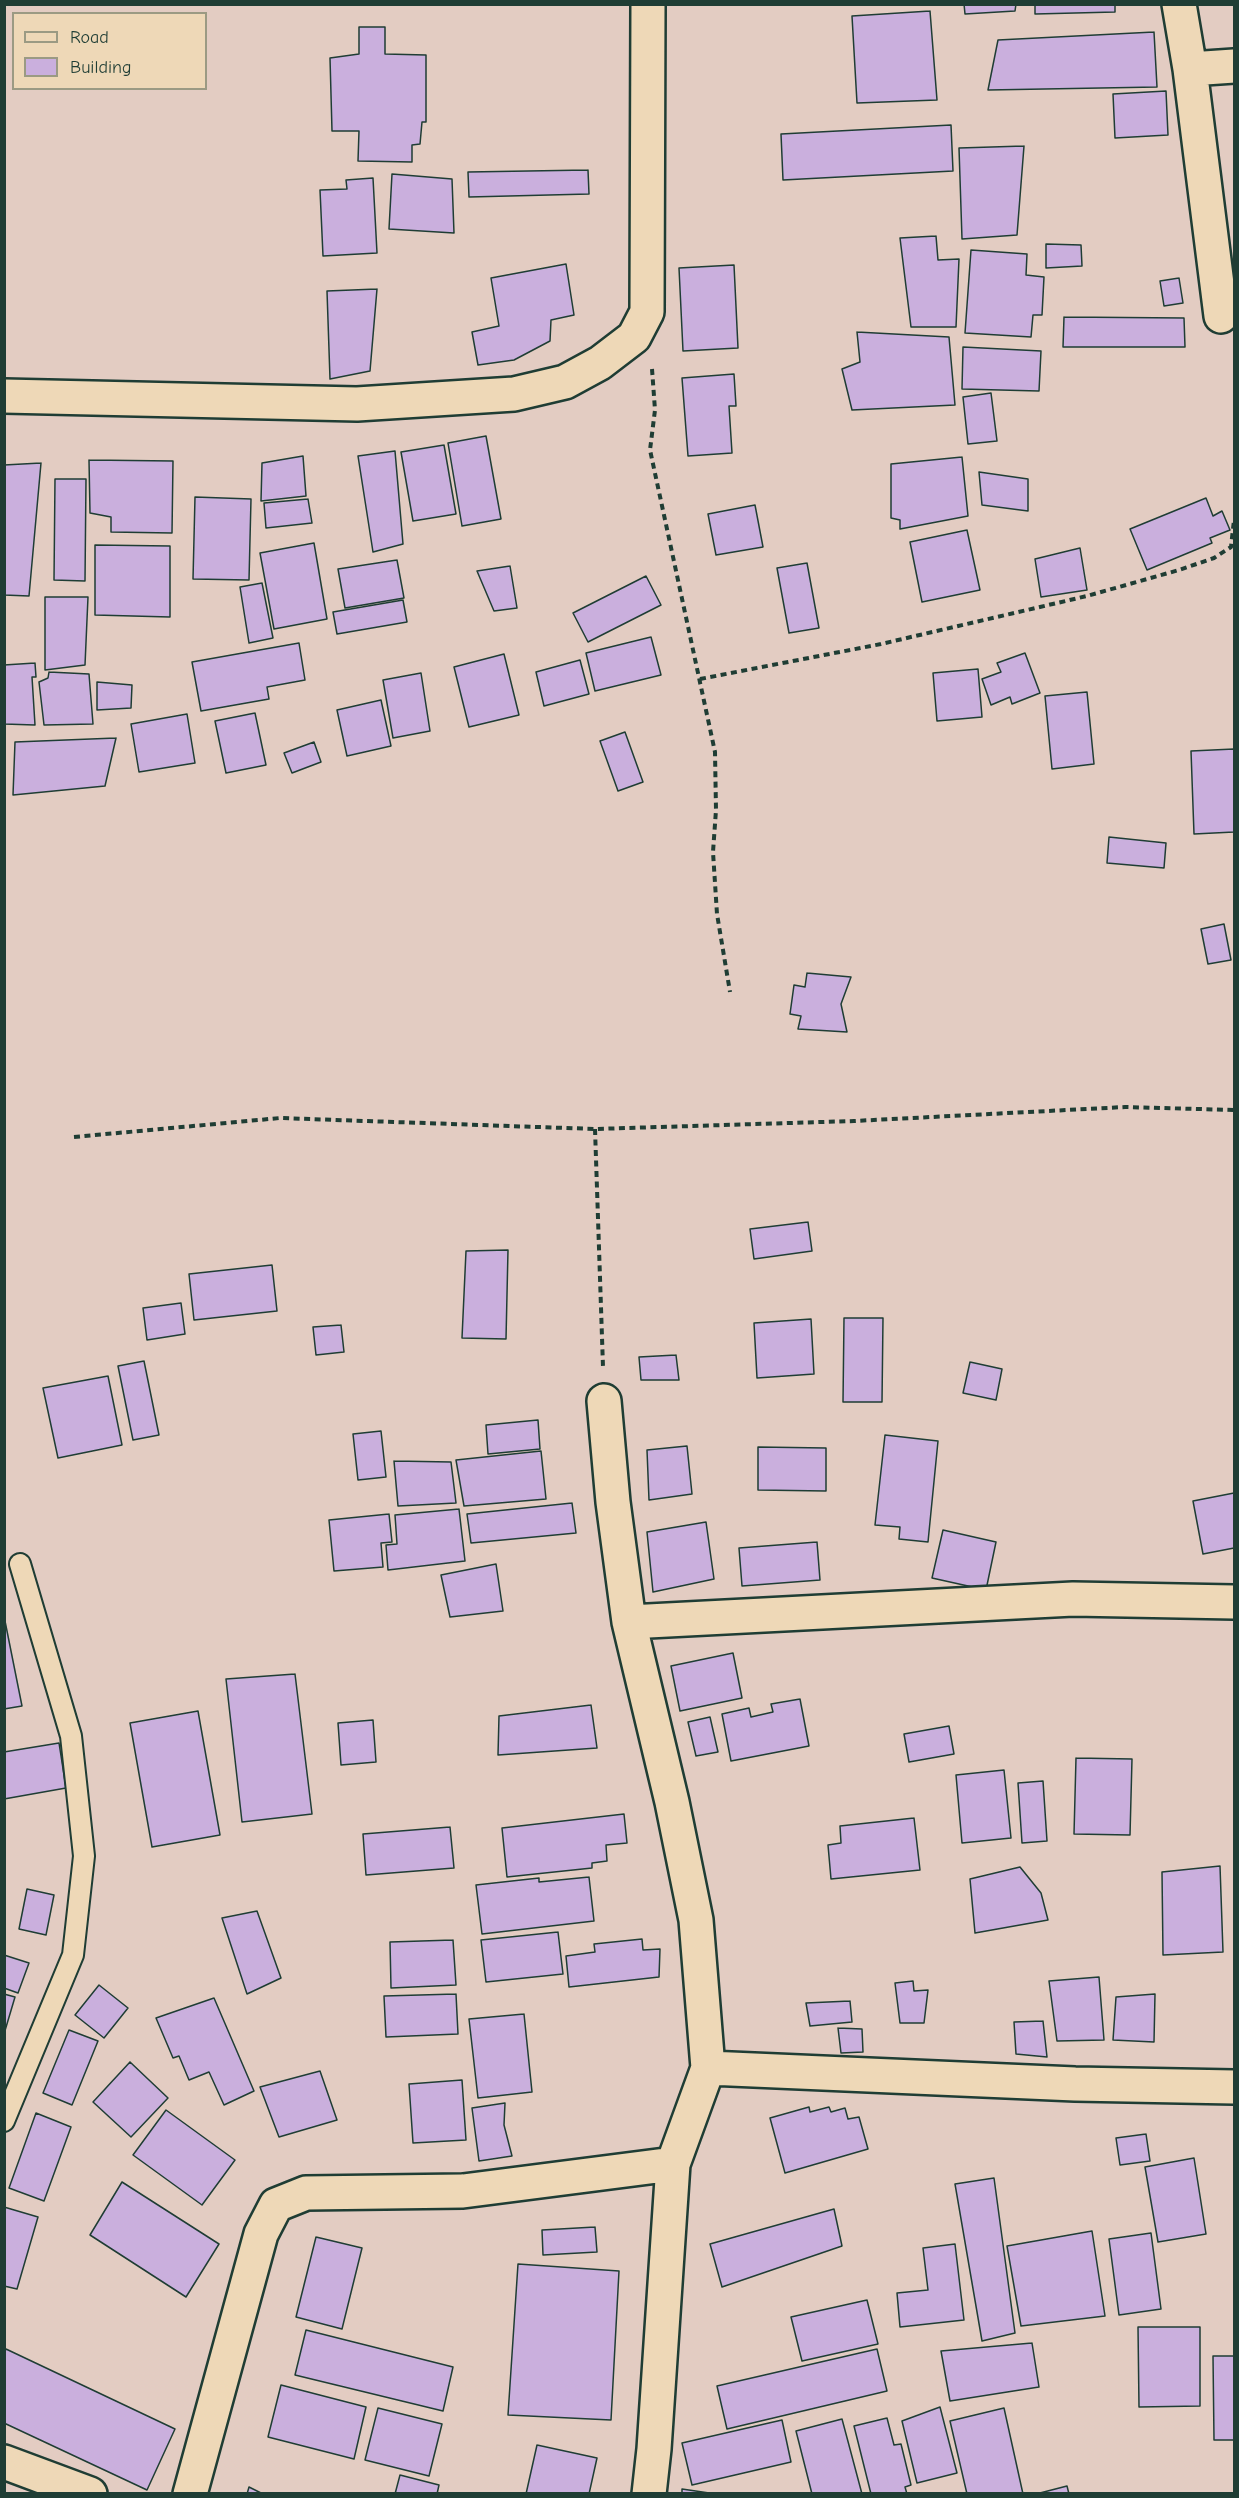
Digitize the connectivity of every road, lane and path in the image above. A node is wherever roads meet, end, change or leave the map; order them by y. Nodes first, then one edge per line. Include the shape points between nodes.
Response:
1 (648, 4) edge
2 (1179, 4) edge
3 (1234, 66) edge
4 (1190, 69) junction
5 (1221, 316) dead end
6 (652, 366) dead end
7 (4, 396) edge
8 (1234, 520) edge
9 (700, 680) junction
10 (730, 992) dead end
11 (1234, 1110) edge
12 (595, 1129) junction
13 (74, 1137) dead end
14 (604, 1401) joint
15 (20, 1564) dead end
16 (1234, 1602) edge
17 (629, 1622) junction
18 (708, 2068) junction
19 (1234, 2087) edge
20 (4, 2121) edge
21 (673, 2164) junction
22 (4, 2462) edge
23 (90, 2493) edge
24 (190, 2493) edge
25 (649, 2493) edge

1 - 7 street via 647,312 634,337 600,363 565,382 514,394 357,404
2 - 4 street
3 - 4 street
4 - 5 street
6 - 9 path via 656,410 650,450
8 - 9 path via 1231,547 1214,558 1179,570 1087,596 880,644
9 - 10 path via 715,752 713,852 717,914
11 - 12 path via 1125,1107
12 - 13 path via 280,1118
12 - 14 path
14 - 17 street
15 - 20 lane via 71,1737 84,1856 73,1955
16 - 17 street via 1073,1599
17 - 18 street via 696,1920
18 - 19 street
18 - 21 street
21 - 24 street via 463,2191 306,2193 276,2205 261,2234
21 - 25 street
22 - 23 street

